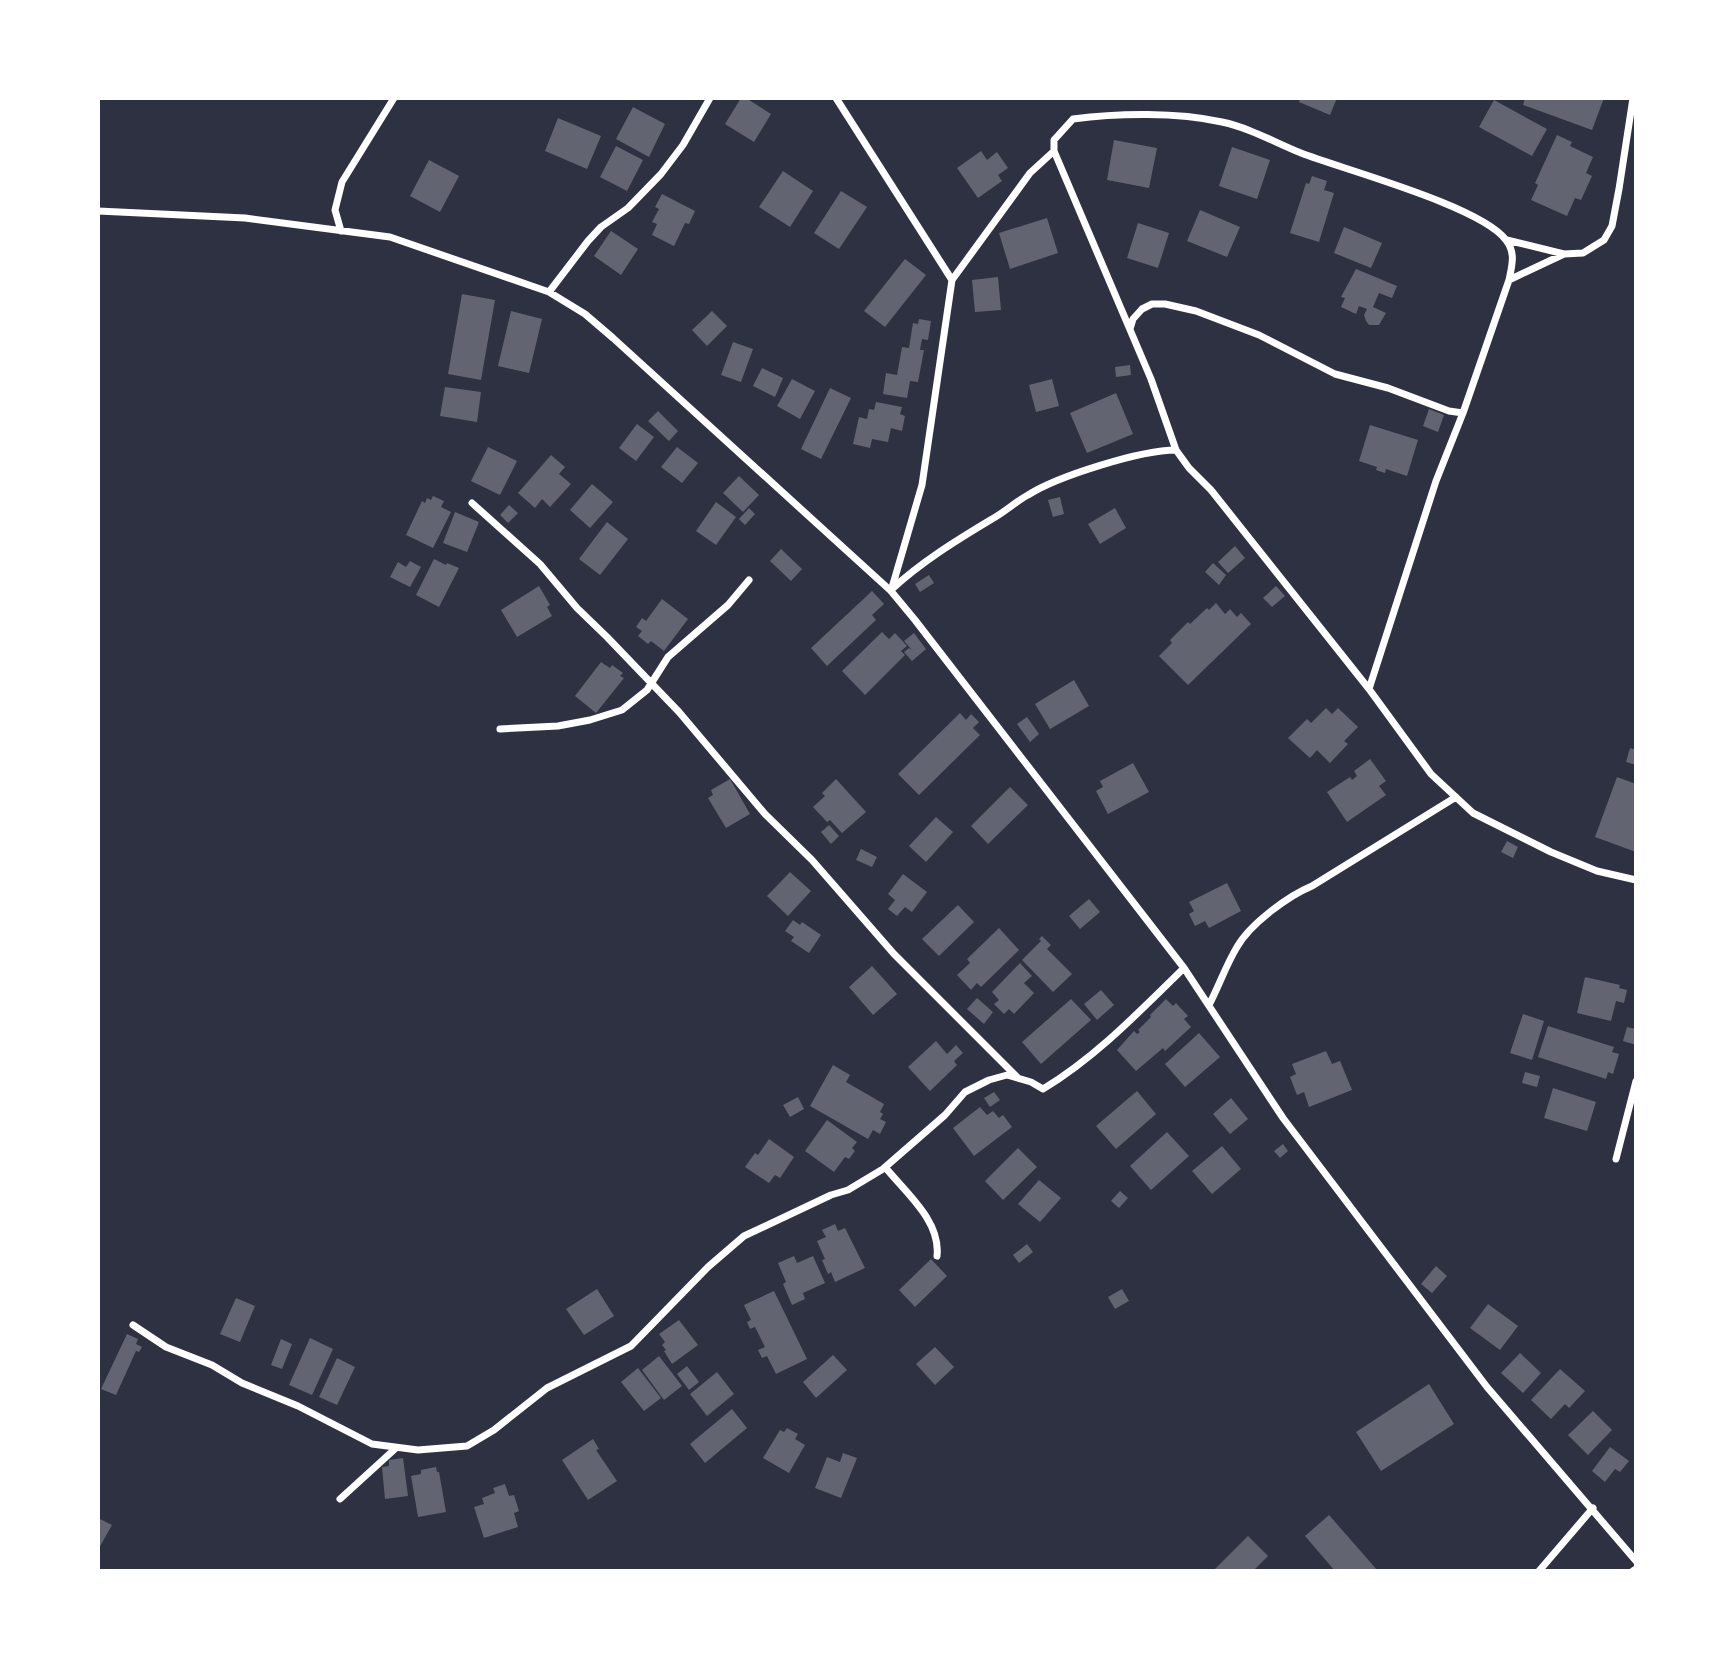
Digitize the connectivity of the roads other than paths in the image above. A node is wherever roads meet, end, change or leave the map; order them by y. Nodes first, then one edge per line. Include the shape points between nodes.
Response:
1 (394, 98) edge
2 (710, 98) edge
3 (836, 98) edge
4 (1633, 98) edge
5 (1054, 151) junction
6 (98, 211) edge
7 (341, 230) junction
8 (1507, 240) junction
9 (1564, 254) junction
10 (952, 280) junction
11 (1509, 280) junction
12 (549, 292) junction
13 (1130, 330) junction
14 (1463, 413) junction
15 (1176, 450) junction
16 (472, 503) dead end
17 (749, 580) dead end
18 (891, 591) junction
19 (652, 682) junction
20 (1369, 690) junction
21 (500, 729) dead end
22 (1456, 797) junction
23 (1636, 880) edge
24 (1184, 968) junction
25 (1209, 1006) junction
26 (1020, 1081) junction
27 (1636, 1081) edge
28 (1616, 1158) dead end
29 (886, 1167) junction
30 (937, 1256) dead end
31 (133, 1325) dead end
32 (396, 1448) junction
33 (341, 1499) dead end
34 (1593, 1508) junction
35 (1636, 1560) edge
36 (1539, 1571) edge

1 - 7 street via 342,182 335,210
2 - 12 street via 661,174 588,241
3 - 10 street
4 - 9 street via 1612,226 1595,247
5 - 8 street via 1059,131 1073,119 1168,117 1223,122 1450,206 1493,227
5 - 10 street via 1030,173
5 - 13 street
6 - 7 street via 245,218
7 - 12 street via 390,237
8 - 9 street
8 - 11 street via 1514,258
9 - 11 street
10 - 18 street via 922,485
11 - 14 street
12 - 18 street via 613,338
13 - 14 street via 1133,319 1152,304 1196,311 1259,335 1335,374
13 - 15 street
14 - 20 street via 1436,481
15 - 18 street via 1092,468 1028,494 947,546
15 - 20 street
16 - 19 street via 540,564
17 - 19 street via 728,605 668,657
18 - 24 street
19 - 21 street via 621,710 590,720
19 - 26 street via 894,954
20 - 22 street via 1432,774
22 - 23 street via 1473,813 1551,852
22 - 25 street via 1294,893 1248,931
24 - 25 street
24 - 26 street via 1123,1027 1058,1080 1043,1089
25 - 34 street via 1283,1118 1486,1387
26 - 29 street via 1007,1076 965,1092
27 - 28 street
29 - 30 street via 935,1231
29 - 32 street via 848,1191 744,1236 631,1346 547,1388 467,1446
31 - 32 street via 166,1347 212,1365 242,1384 372,1444
32 - 33 street
34 - 35 street
34 - 36 street

